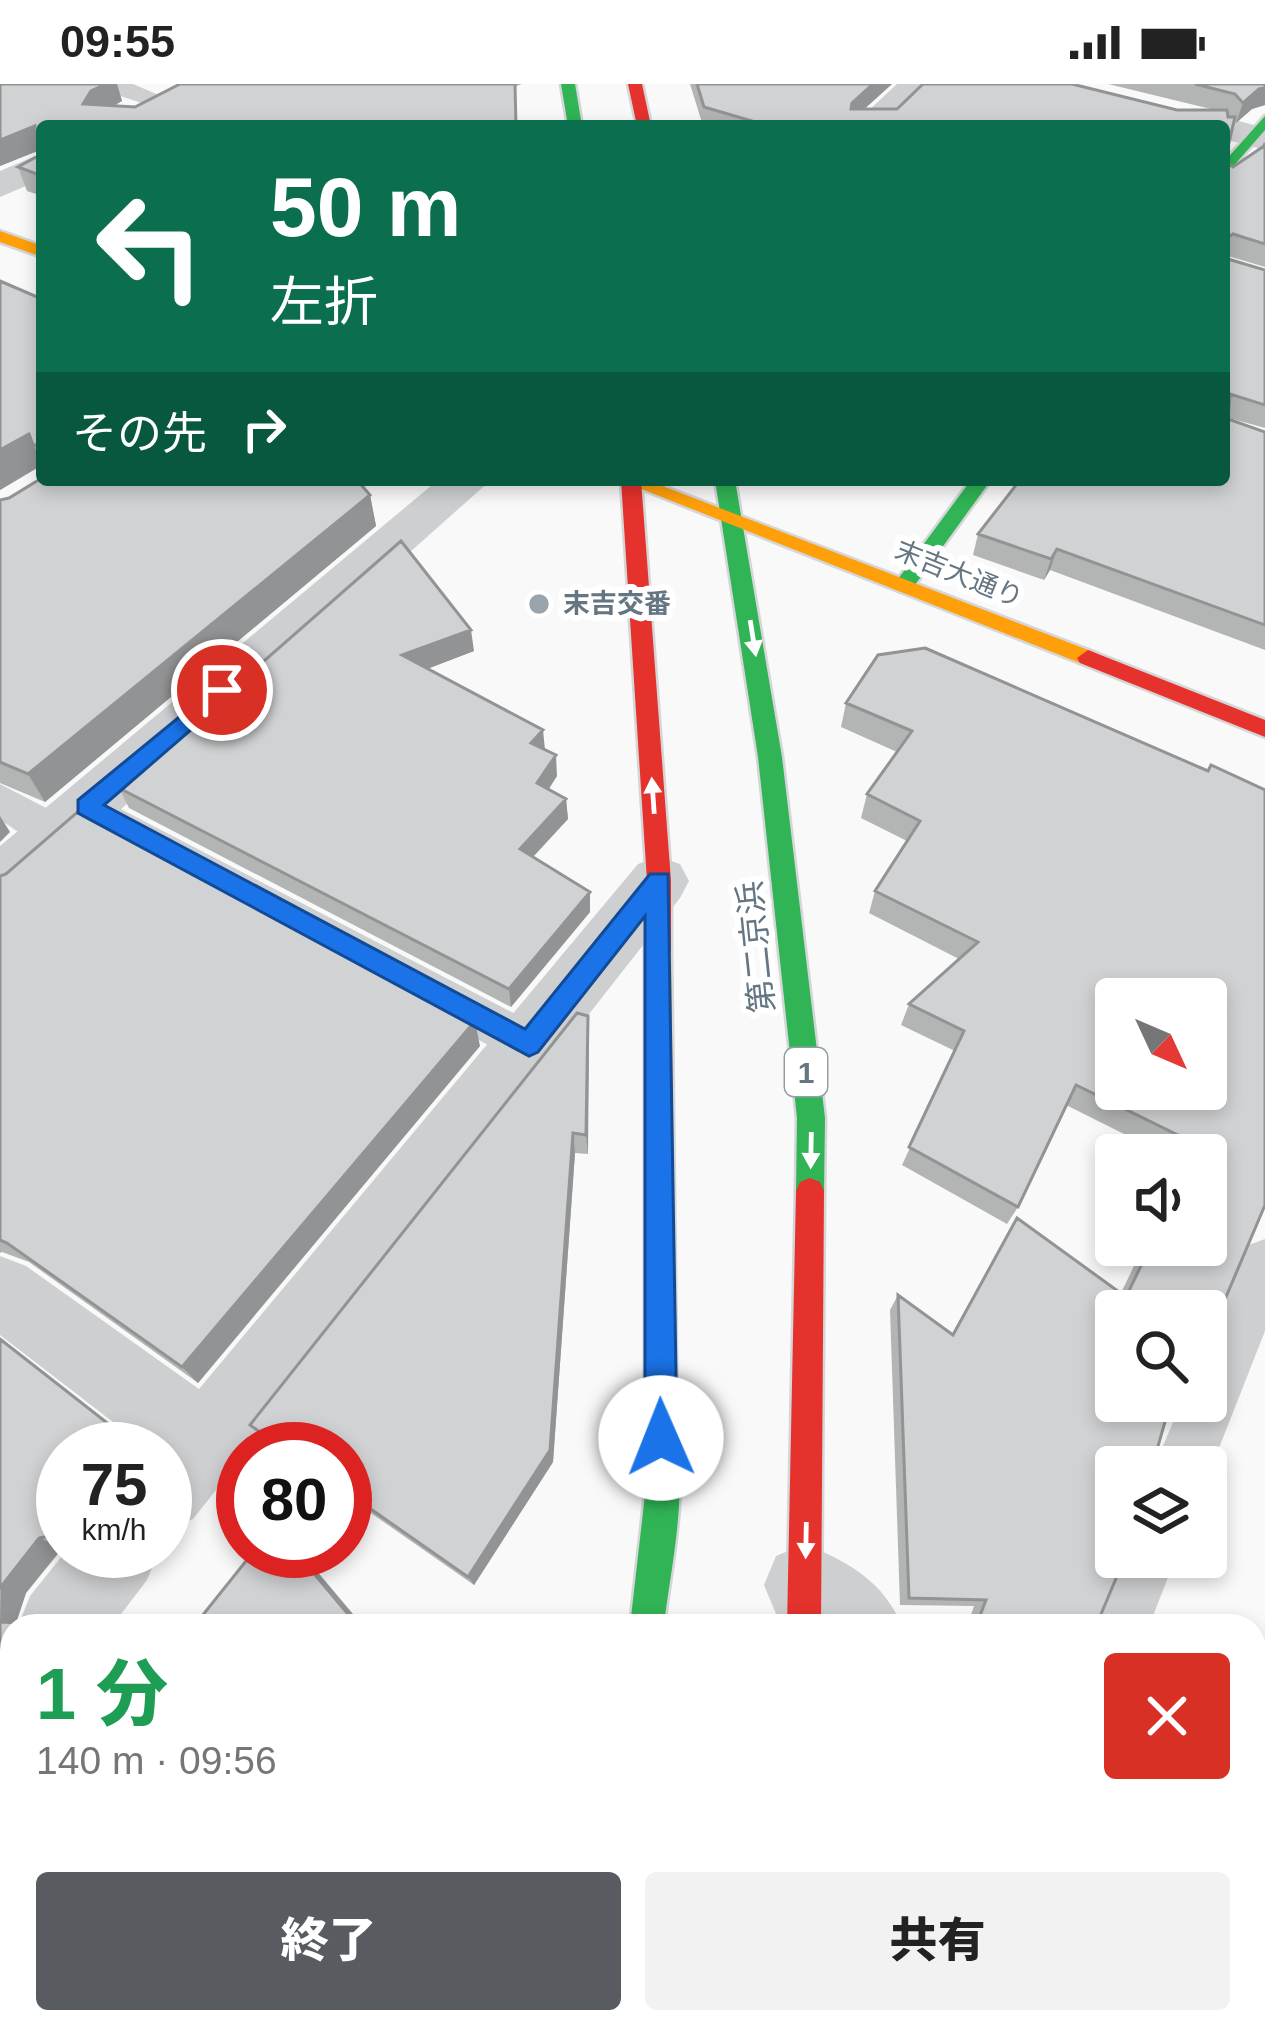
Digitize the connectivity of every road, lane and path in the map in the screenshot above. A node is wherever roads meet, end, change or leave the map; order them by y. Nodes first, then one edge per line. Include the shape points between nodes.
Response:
1 (108, 84) edge
2 (193, 84) edge
3 (568, 84) edge
4 (634, 84) edge
5 (919, 84) edge
6 (160, 101) junction
7 (124, 120) edge
8 (574, 120) edge
9 (643, 120) edge
10 (877, 120) edge
11 (1252, 131) edge
12 (1230, 163) edge
13 (36, 167) edge
14 (0, 186) edge
15 (0, 236) edge
16 (36, 251) edge
17 (460, 486) edge
18 (631, 486) edge
19 (646, 486) edge
20 (726, 486) edge
21 (977, 486) edge
22 (735, 522) junction
23 (905, 584) junction
24 (1265, 729) edge
25 (0, 800) edge
26 (71, 820) junction
27 (0, 881) edge
28 (659, 881) junction
29 (529, 1044) junction
30 (1265, 1264) edge
31 (0, 1291) edge
32 (138, 1422) edge
33 (1191, 1446) edge
34 (192, 1457) edge
35 (97, 1578) edge
36 (1137, 1578) edge
37 (823, 1612) edge
38 (69, 1614) edge
39 (648, 1614) edge
40 (1123, 1614) edge

1 - 6 lane
2 - 6 street
3 - 8 main road
4 - 9 main road
5 - 10 street
6 - 7 street
11 - 12 main road
13 - 14 street
15 - 16 main road
17 - 26 street
28 -> 18 main road
19 - 22 main road, 末吉大通り
20 - 22 main road, 第二京浜 / 1
21 - 23 main road
22 - 23 main road, 末吉大通り
22 -> 37 main road, 第二京浜 / 1 via 811,1118
23 - 24 main road, 末吉大通り
25 - 26 lane
26 - 27 street
26 - 29 lane
28 - 29 street
28 - 39 main road via 662,1486
29 - 34 street
30 - 33 lane
31 - 32 street
35 - 38 street
36 - 40 lane

